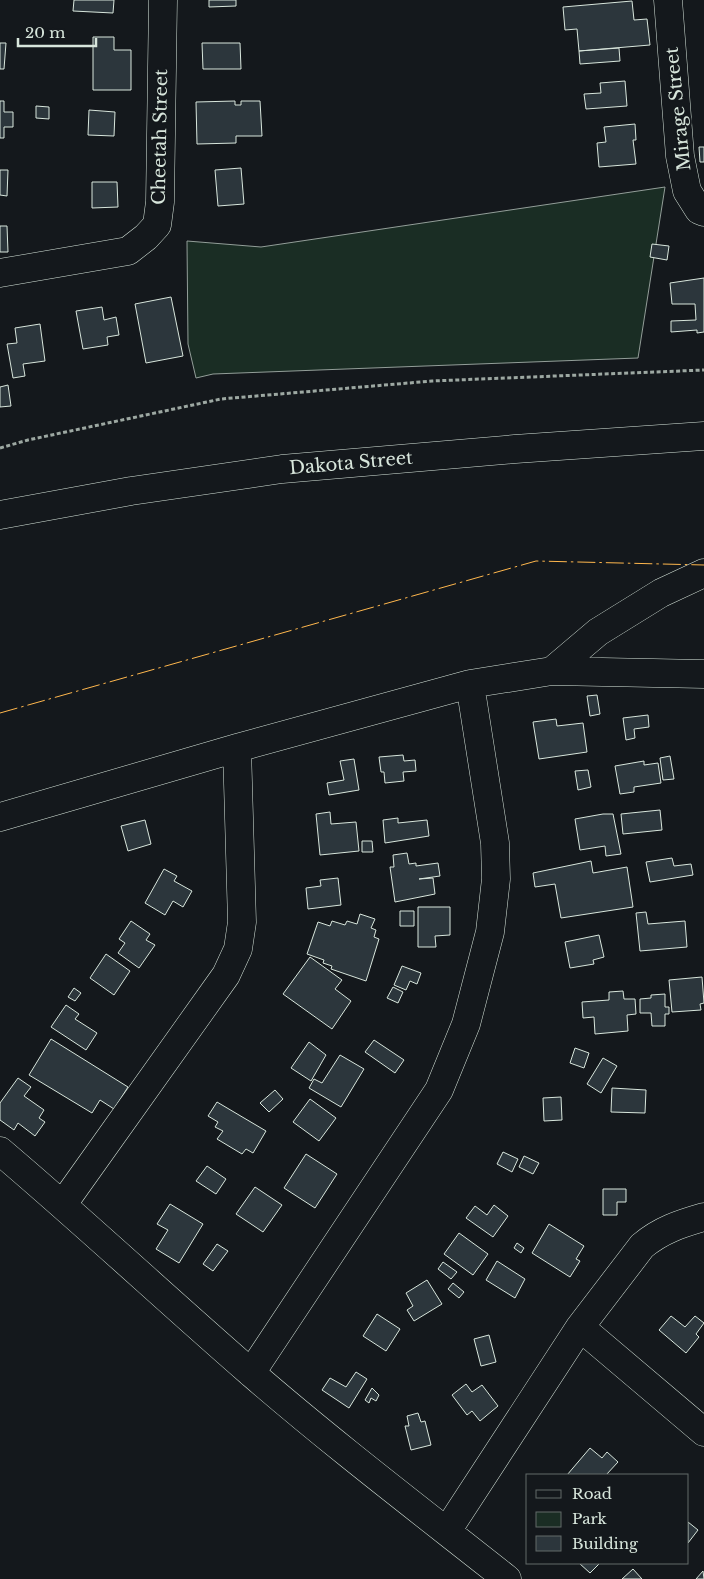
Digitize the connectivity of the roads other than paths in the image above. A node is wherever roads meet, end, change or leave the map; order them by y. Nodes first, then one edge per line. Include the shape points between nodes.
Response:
1 (163, 0) edge
2 (668, 0) edge
3 (704, 212) edge
4 (0, 273) edge
5 (704, 436) edge
6 (0, 515) edge
7 (704, 573) edge
8 (552, 670) junction
9 (704, 674) edge
10 (470, 684) junction
11 (237, 748) junction
12 (0, 817) edge
13 (0, 1151) edge
14 (63, 1204) junction
15 (704, 1217) edge
16 (580, 1327) junction
17 (252, 1373) junction
18 (704, 1432) edge
19 (447, 1532) junction
20 (507, 1579) edge

1 - 4 street, Cheetah Street via 157,225 128,251
2 - 3 street, Mirage Street via 680,156 687,191 699,210
5 - 6 street, Dakota Street via 282,469 131,491
7 - 8 street via 661,593 598,632
8 - 9 street
8 - 10 street
10 - 11 street
10 - 17 street via 495,843 496,879 490,932 466,1024 439,1090
11 - 12 street
11 - 14 street via 242,922 238,949 226,975
13 - 14 street
14 - 17 street
15 - 16 street via 672,1226 648,1241
16 - 18 street
16 - 19 street
17 - 19 street
19 - 20 street

